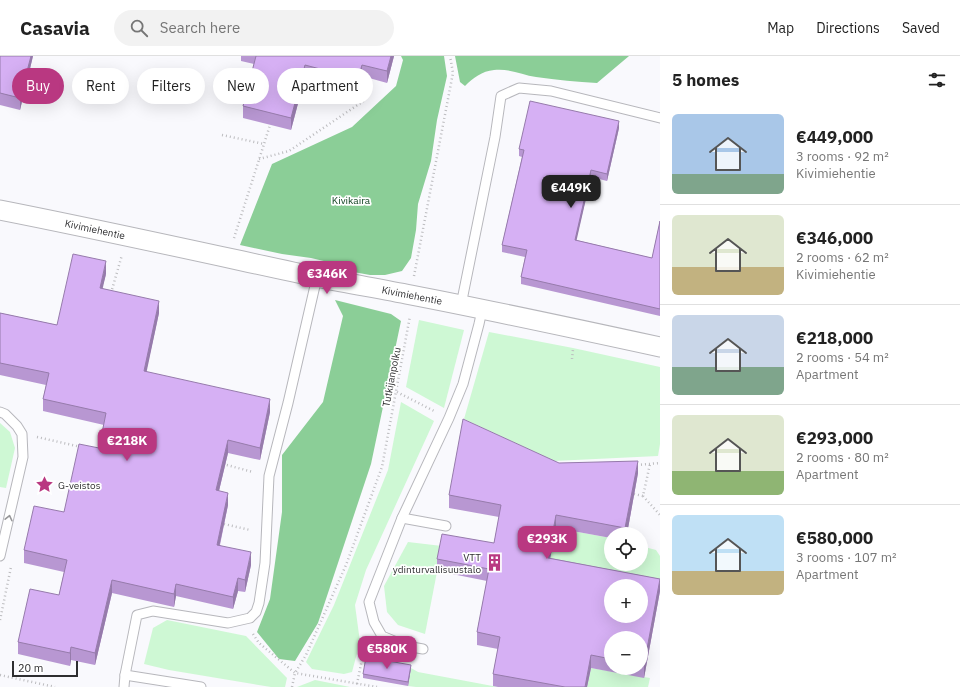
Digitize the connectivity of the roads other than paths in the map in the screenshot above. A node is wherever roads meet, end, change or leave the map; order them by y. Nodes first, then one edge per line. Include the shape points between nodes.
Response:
1 (660, 118) edge
2 (0, 210) edge
3 (317, 277) junction
4 (461, 305) junction
5 (482, 310) junction
6 (660, 347) edge
7 (0, 412) edge
8 (402, 518) junction
9 (446, 526) dead end
10 (0, 556) edge
11 (422, 649) dead end
12 (125, 675) junction
13 (124, 687) edge
14 (202, 687) edge

1 - 4 lane via 551,91 519,88 501,96 495,138
2 - 3 street, Kivimiehentie
3 - 4 street, Kivimiehentie
3 - 12 lane via 270,476 264,563 256,612 250,618 228,623 153,611 137,615
4 - 5 street, Kivimiehentie
5 - 6 street, Kivimiehentie
5 - 8 lane via 463,384
10 -> 7 lane via 23,456 22,434 17,426
8 - 9 lane
8 - 11 lane via 369,602 374,622 382,636 406,646
12 - 13 lane
12 - 14 lane

